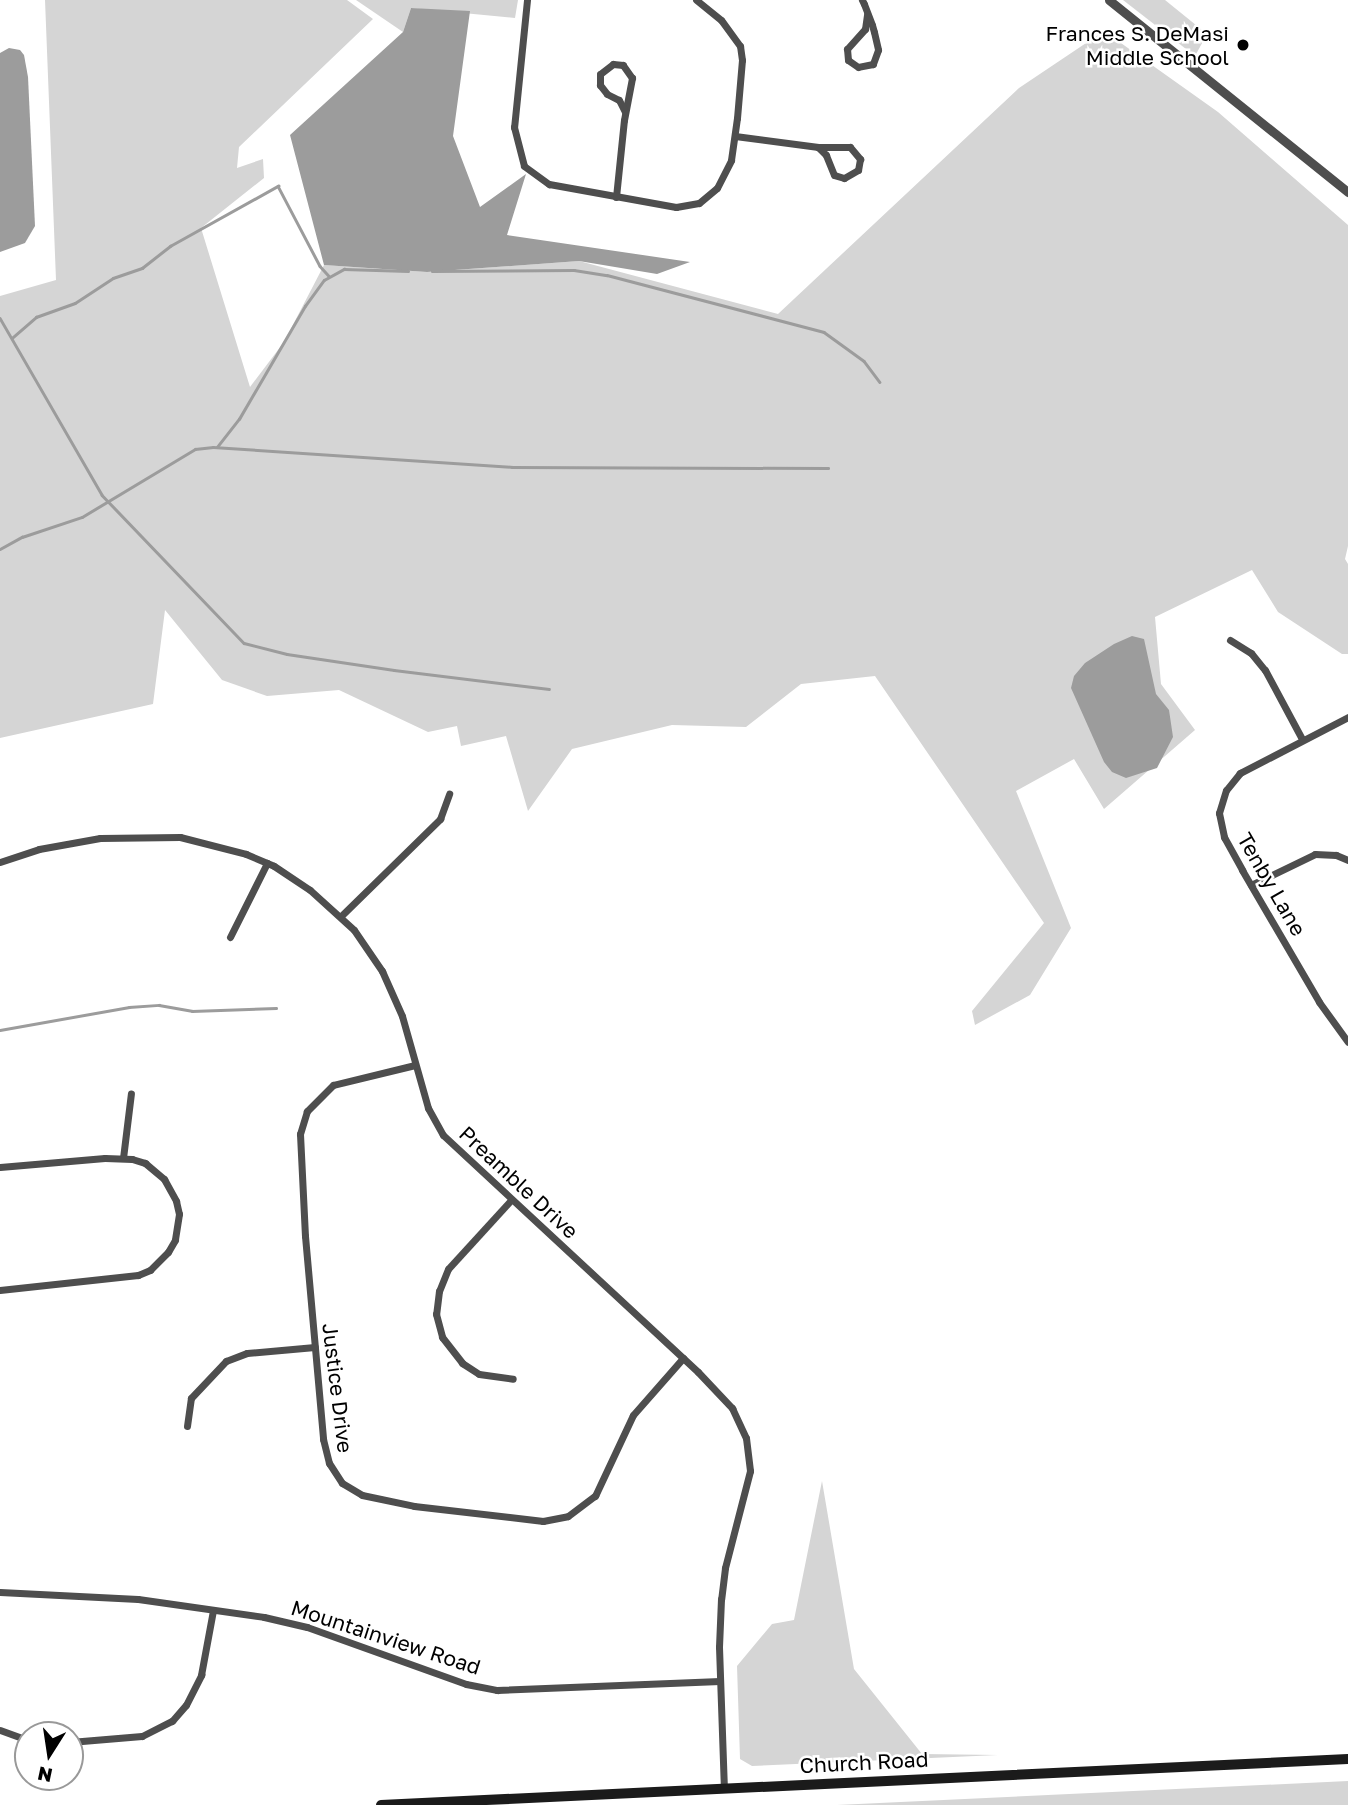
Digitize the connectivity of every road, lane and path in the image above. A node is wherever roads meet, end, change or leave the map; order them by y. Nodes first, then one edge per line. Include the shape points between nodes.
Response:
1 (527, 0) edge
2 (696, 0) edge
3 (862, 0) edge
4 (1110, 0) edge
5 (867, 14) junction
6 (625, 112) junction
7 (734, 136) junction
8 (818, 147) junction
9 (1348, 192) edge
10 (616, 197) junction
11 (1230, 640) dead end
12 (1348, 717) edge
13 (1302, 740) junction
14 (449, 794) dead end
15 (1348, 860) edge
16 (0, 862) edge
17 (267, 863) junction
18 (1251, 885) junction
19 (341, 916) junction
20 (230, 937) dead end
21 (1348, 1042) edge
22 (415, 1065) junction
23 (131, 1093) dead end
24 (123, 1158) junction
25 (0, 1167) edge
26 (511, 1200) junction
27 (0, 1290) edge
28 (315, 1347) junction
29 (684, 1358) junction
30 (513, 1379) dead end
31 (187, 1426) dead end
32 (0, 1592) edge
33 (213, 1610) junction
34 (720, 1681) junction
35 (84, 1741) edge
36 (1348, 1759) edge
37 (724, 1789) junction
38 (381, 1805) edge

1 - 10 street via 514,116 520,157 531,173 549,184
2 - 7 street via 721,20 740,46
3 - 5 street
4 - 9 street
5 - 5 street via 865,29 847,49 848,60 858,67 868,66 877,56 878,45
6 - 6 street via 632,78 623,65 613,64 603,69 600,85 619,100
6 - 10 street
7 - 8 street
7 - 10 street via 727,173 699,203 664,206
8 - 8 street via 849,147 860,159 858,170 844,178 834,175
11 - 13 street via 1251,653 1265,670
12 - 13 street, Tenby Lane
13 - 18 street, Tenby Lane via 1240,773 1221,801 1224,837
14 - 19 street via 440,819
15 - 18 street via 1315,854
16 - 17 street, Preamble Drive via 71,842 144,835 218,844
17 - 19 street, Preamble Drive via 299,881
17 - 20 street
18 - 21 street, Tenby Lane via 1319,1002
19 - 22 street, Preamble Drive via 390,985
22 - 26 street, Preamble Drive via 428,1108 443,1135
22 - 28 street, Justice Drive via 333,1085 314,1101 302,1123 299,1162
23 - 24 street
24 - 25 street
24 - 27 street via 155,1170 176,1201 175,1240 160,1262 125,1278
26 - 29 street, Preamble Drive
26 - 30 street via 448,1269 436,1314 442,1337 462,1363 480,1374
28 - 29 street, Justice Drive via 325,1451 342,1483 362,1495 386,1501 543,1521 578,1512 595,1496 633,1415
28 - 31 street via 247,1353 226,1361 191,1398
29 - 34 street, Preamble Drive via 732,1408 749,1454 747,1488 722,1591
32 - 33 street, Mountainview Road via 138,1599
33 - 34 street, Mountainview Road via 306,1627 466,1684 497,1690
33 - 35 street via 201,1675 172,1721 142,1736
34 - 37 street, Preamble Drive
36 - 37 main road, Church Road
37 - 38 main road, Church Road

